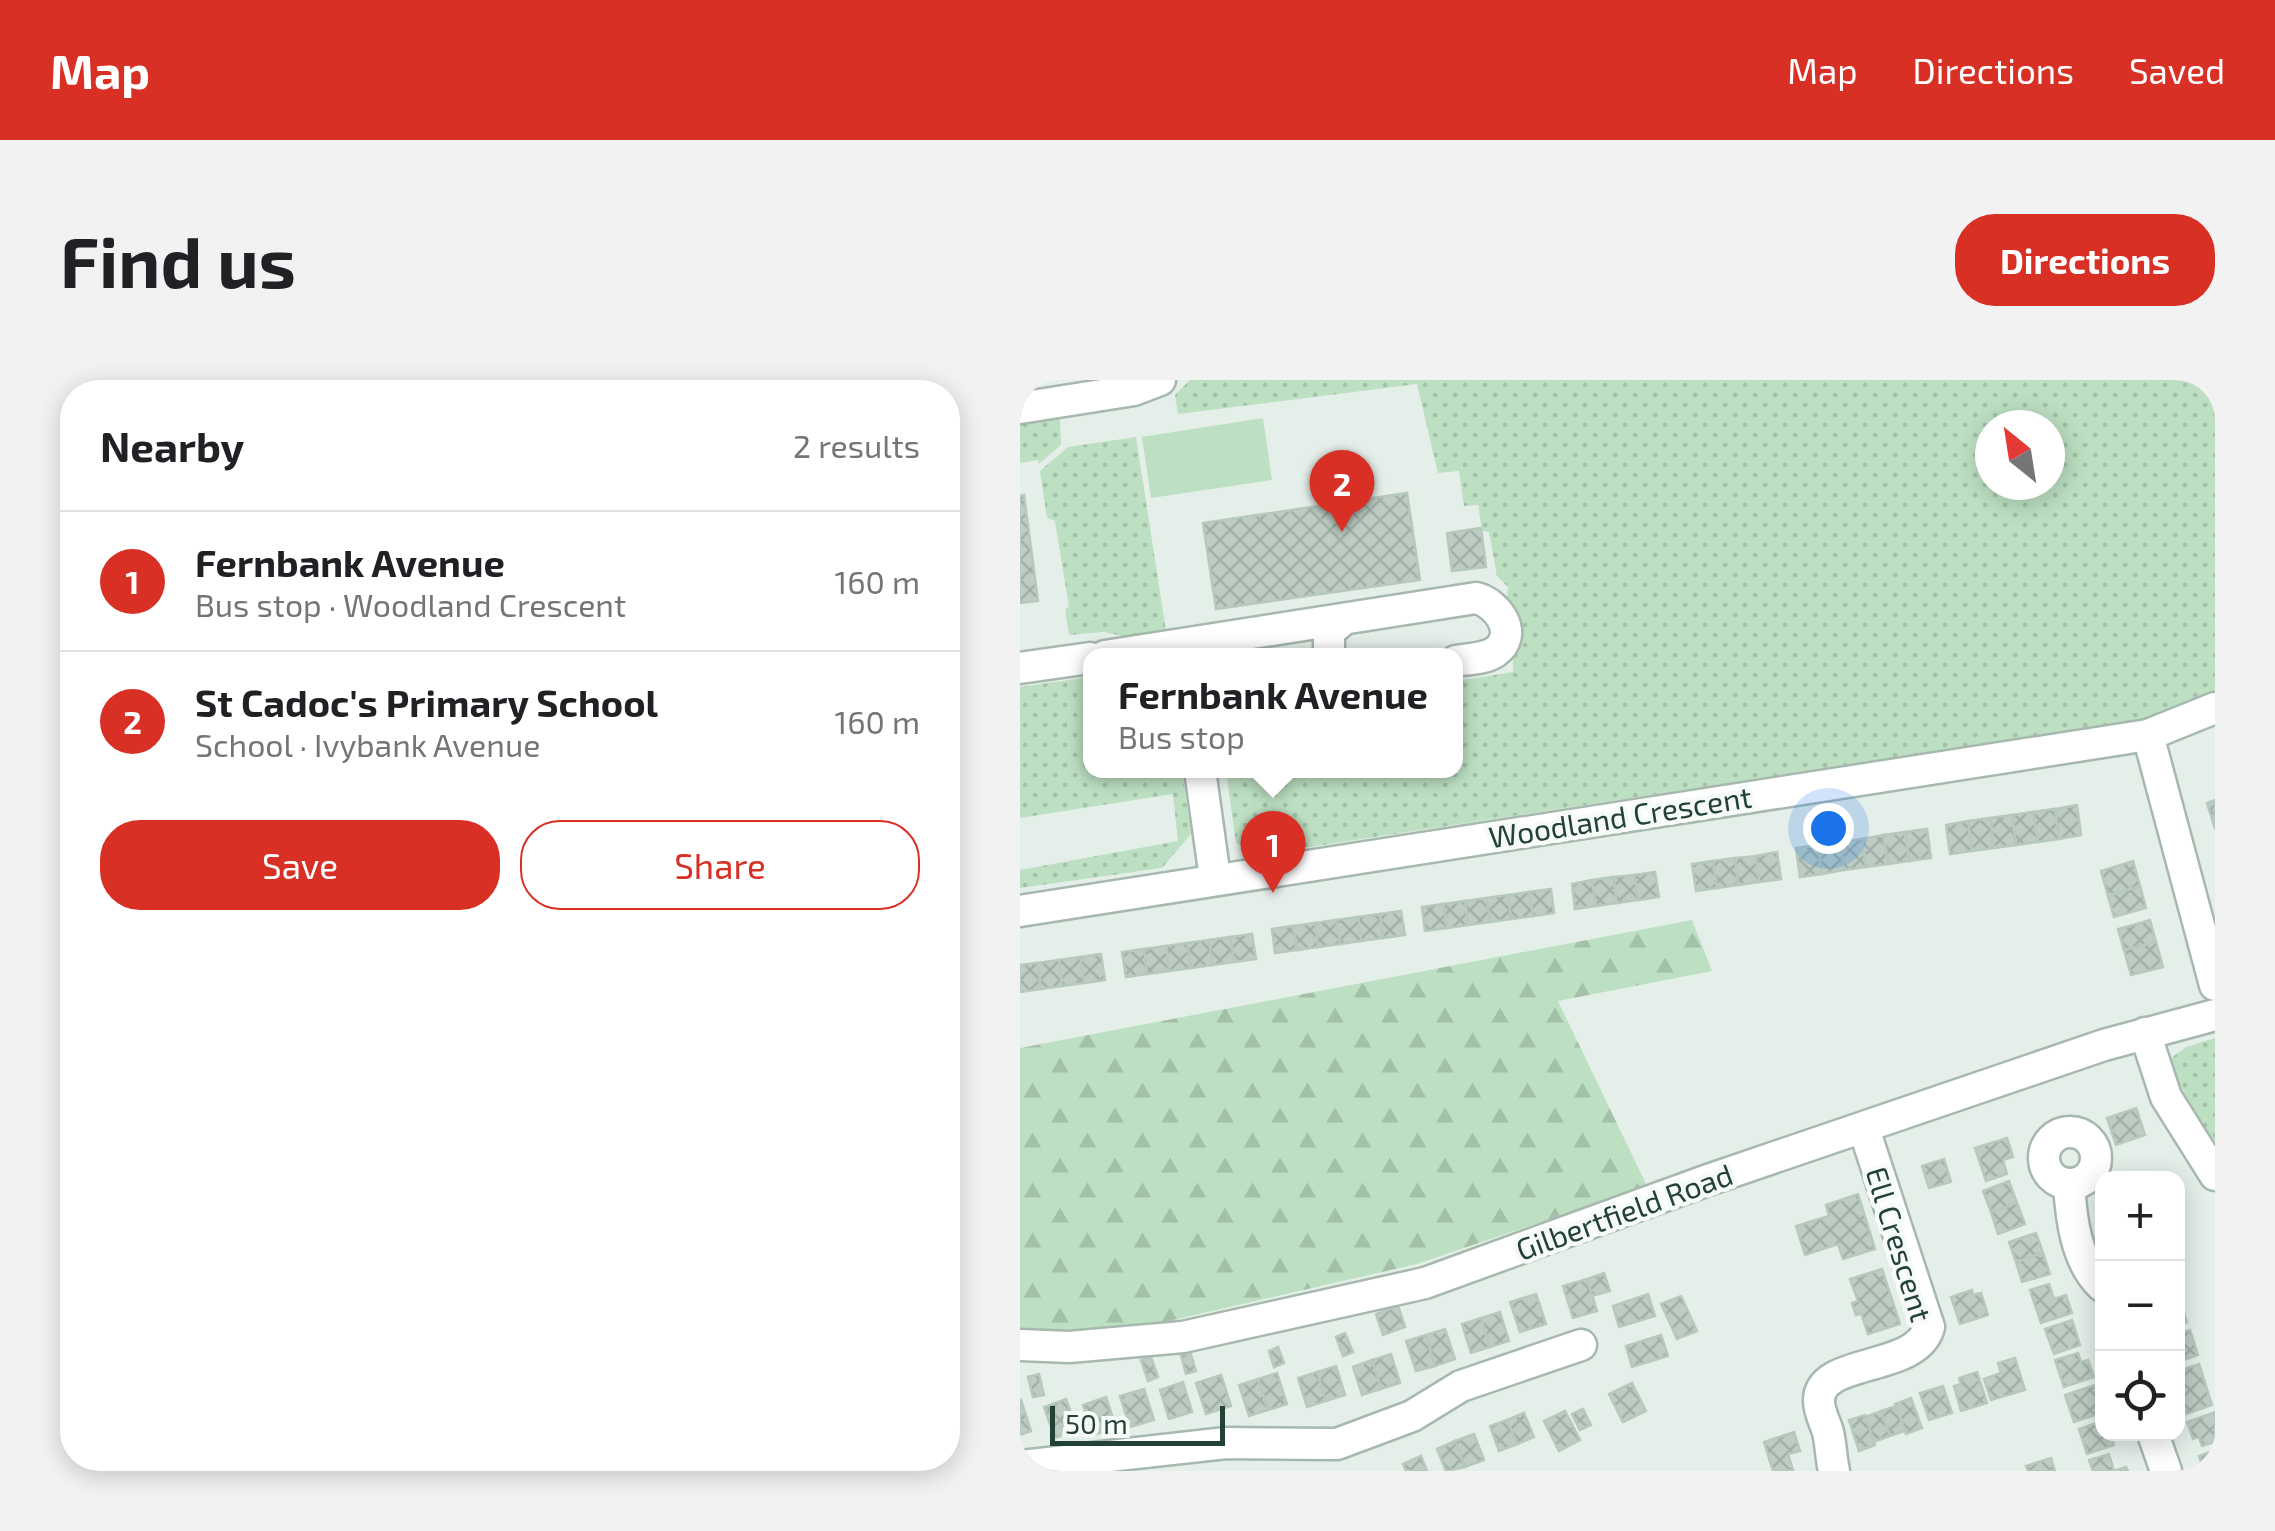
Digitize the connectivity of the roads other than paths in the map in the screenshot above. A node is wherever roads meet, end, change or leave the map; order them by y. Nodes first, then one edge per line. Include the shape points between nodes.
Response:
1 (1160, 380) edge
2 (1020, 408) edge
3 (1344, 619) junction
4 (1190, 648) edge
5 (1329, 648) edge
6 (1083, 659) edge
7 (1463, 660) edge
8 (1020, 668) edge
9 (2215, 708) edge
10 (2148, 735) junction
11 (1201, 778) edge
12 (1216, 878) junction
13 (2202, 889) edge
14 (1020, 910) edge
15 (2215, 985) edge
16 (2215, 1015) edge
17 (2146, 1032) junction
18 (1864, 1129) junction
19 (2215, 1175) edge
20 (2070, 1184) dead end
21 (2095, 1279) edge
22 (1020, 1346) edge
23 (1567, 1361) dead end
24 (2155, 1441) edge
25 (1020, 1466) edge
26 (1834, 1471) edge
27 (2166, 1471) edge

1 - 2 street
3 - 4 street
3 - 5 street via 1329,632
3 - 7 street via 1488,601 1500,613 1504,638 1494,653
6 - 8 street
9 - 10 street, Woodland Crescent
10 - 12 street, Woodland Crescent
10 - 13 street
11 - 12 street
12 - 14 street, Woodland Crescent
13 - 15 street
16 - 17 street, Gilbertfield Road
17 - 18 street, Gilbertfield Road
17 - 19 street via 2166,1097
18 - 22 street, Gilbertfield Road via 1425,1283 1182,1337
18 - 26 street, Ell Crescent via 1929,1327 1913,1350 1837,1376 1822,1388
20 - 21 street via 2071,1216
23 - 25 street via 1461,1386 1412,1416 1337,1444 1226,1443
24 - 27 street

